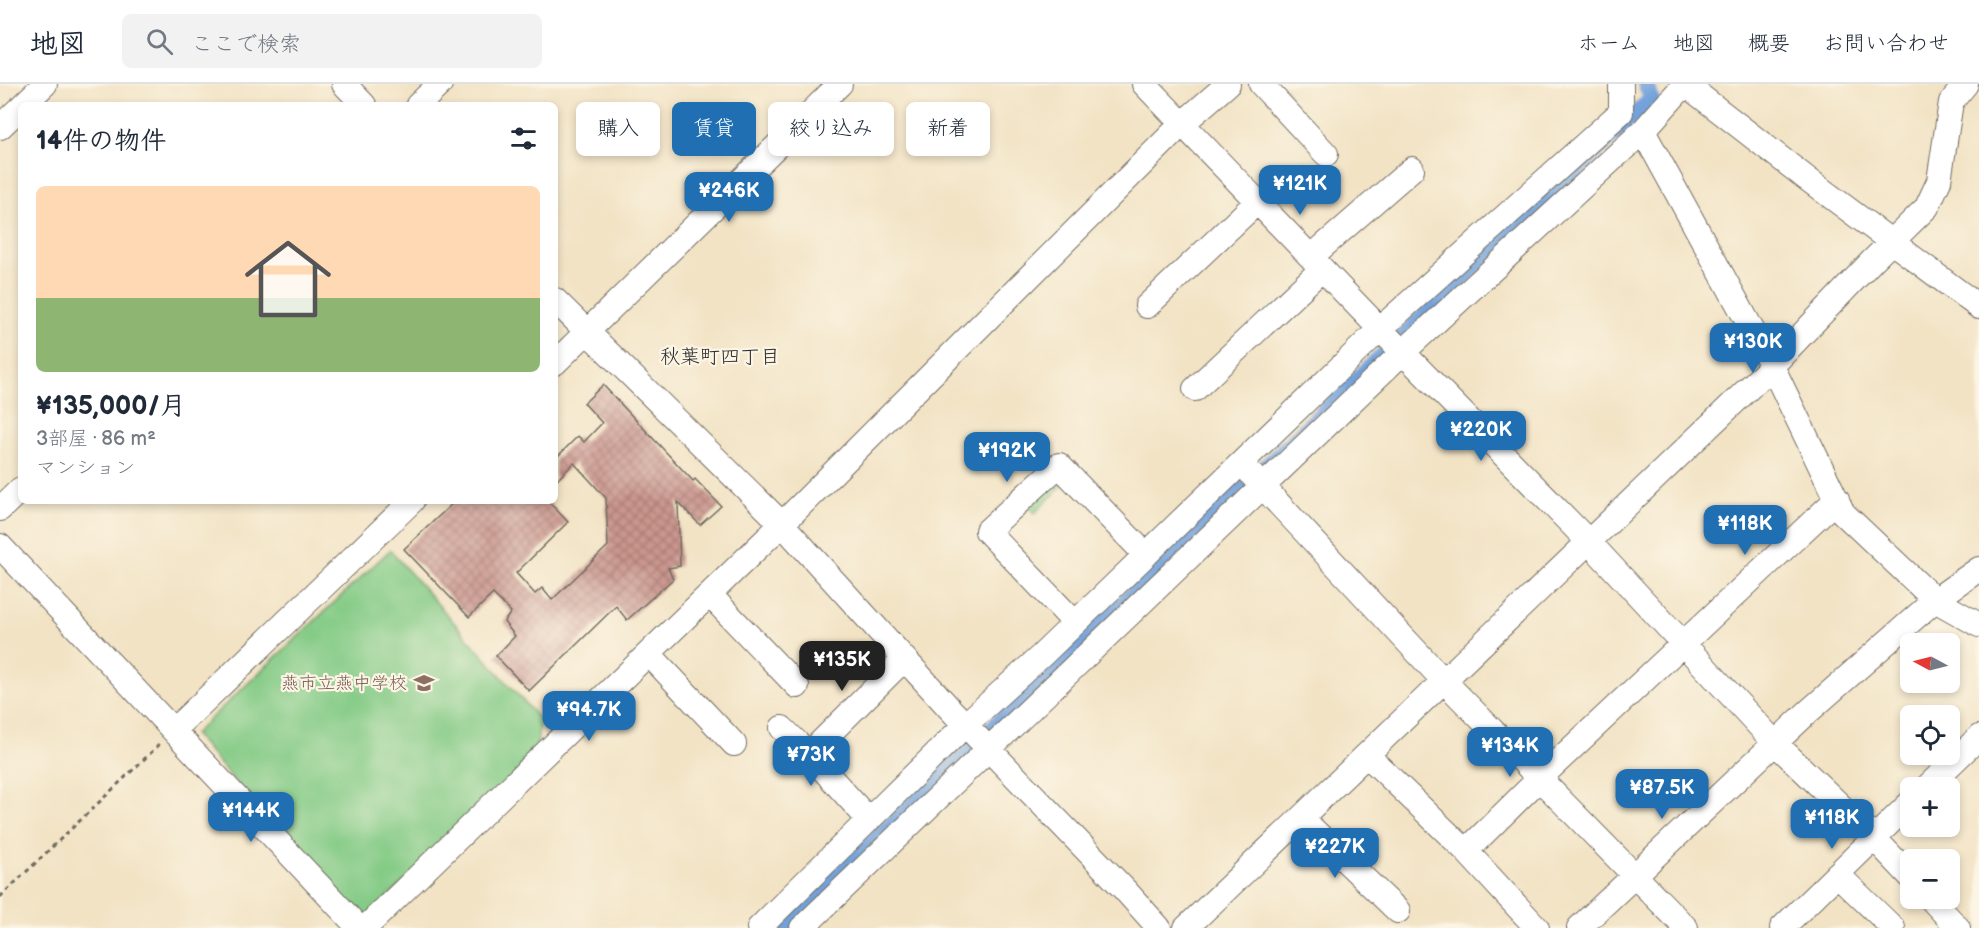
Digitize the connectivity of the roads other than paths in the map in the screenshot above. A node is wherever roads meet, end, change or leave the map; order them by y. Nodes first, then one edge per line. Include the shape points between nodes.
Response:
1 (45, 84) edge
2 (344, 84) edge
3 (440, 84) edge
4 (840, 84) edge
5 (1144, 84) edge
6 (1228, 84) edge
7 (1261, 84) edge
8 (1621, 84) edge
9 (1685, 84) edge
10 (1966, 84) edge
11 (26, 102) edge
12 (361, 102) edge
13 (421, 102) edge
14 (18, 110) edge
15 (1182, 124) junction
16 (0, 127) edge
17 (1643, 130) junction
18 (1326, 154) dead end
19 (1412, 169) dead end
20 (1257, 202) junction
21 (1892, 243) junction
22 (1316, 263) junction
23 (558, 303) edge
24 (1147, 306) dead end
25 (1979, 307) edge
26 (587, 332) junction
27 (1393, 342) junction
28 (558, 360) edge
29 (1772, 366) junction
30 (1196, 389) dead end
31 (1253, 475) junction
32 (18, 492) edge
33 (1837, 500) junction
34 (409, 504) edge
35 (0, 509) edge
36 (782, 524) junction
37 (1589, 542) junction
38 (0, 546) edge
39 (1146, 555) junction
40 (1979, 569) edge
41 (710, 595) junction
42 (1935, 600) junction
43 (1075, 623) junction
44 (1979, 625) edge
45 (1683, 643) junction
46 (649, 654) junction
47 (904, 659) junction
48 (1444, 681) junction
49 (797, 686) dead end
50 (782, 728) dead end
51 (174, 730) junction
52 (978, 737) junction
53 (1979, 737) edge
54 (1775, 743) junction
55 (734, 744) dead end
56 (809, 754) junction
57 (1367, 755) junction
58 (1937, 777) edge
59 (1540, 778) junction
60 (1900, 813) edge
61 (1301, 818) junction
62 (869, 820) junction
63 (1874, 838) junction
64 (1466, 850) junction
65 (1900, 866) edge
66 (1837, 874) junction
67 (1635, 875) junction
68 (1940, 909) edge
69 (1398, 911) dead end
70 (359, 928) edge
71 (365, 928) edge
72 (759, 928) edge
73 (802, 928) edge
74 (1159, 928) edge
75 (1186, 928) edge
76 (1537, 928) edge
77 (1579, 928) edge
78 (1686, 928) edge
79 (1782, 928) edge
80 (1893, 928) edge
81 (1958, 928) edge

1 - 11 street
2 - 12 street
3 - 13 street
4 - 26 street
5 - 15 street
6 - 15 street
7 - 18 street
8 - 27 street via 1621,112
9 - 17 street
9 - 21 street
10 - 21 street via 1951,102 1939,181 1927,207
14 - 16 street
15 - 20 street
15 - 36 street
17 - 27 street
17 - 29 street
19 - 22 street
20 - 22 street
20 - 24 street
21 - 25 street
21 - 29 street
22 - 27 street
22 - 30 street
23 - 26 street
26 - 28 street
26 - 36 street
27 - 31 street
27 - 31 street
27 - 37 street
29 - 33 street
29 - 37 street
31 - 39 street
31 - 48 street
31 - 52 street
32 - 35 street
33 - 42 street via 1843,513
33 - 45 street
34 - 51 street
36 - 41 street
36 - 47 street
37 - 45 street
37 - 48 street
38 - 51 street
39 - 43 street
39 - 43 street via 1059,465 987,531
40 - 42 street
41 - 46 street
41 - 49 street
42 - 44 street
42 - 54 street
43 - 52 street
45 - 54 street
45 - 59 street
46 - 55 street
46 - 71 street
47 - 52 street
47 - 56 street
48 - 57 street
48 - 59 street
50 - 56 street
51 - 70 street
52 - 62 street
52 - 73 street
52 - 74 street
53 - 58 street
54 - 63 street
54 - 67 street
56 - 62 street
57 - 61 street
57 - 64 street
59 - 64 street
59 - 67 street
60 - 63 street
61 - 69 street
61 - 75 street
62 - 72 street
63 - 65 street
63 - 66 street
64 - 76 street
66 - 79 street
66 - 80 street
67 - 77 street
67 - 78 street
68 - 81 street

